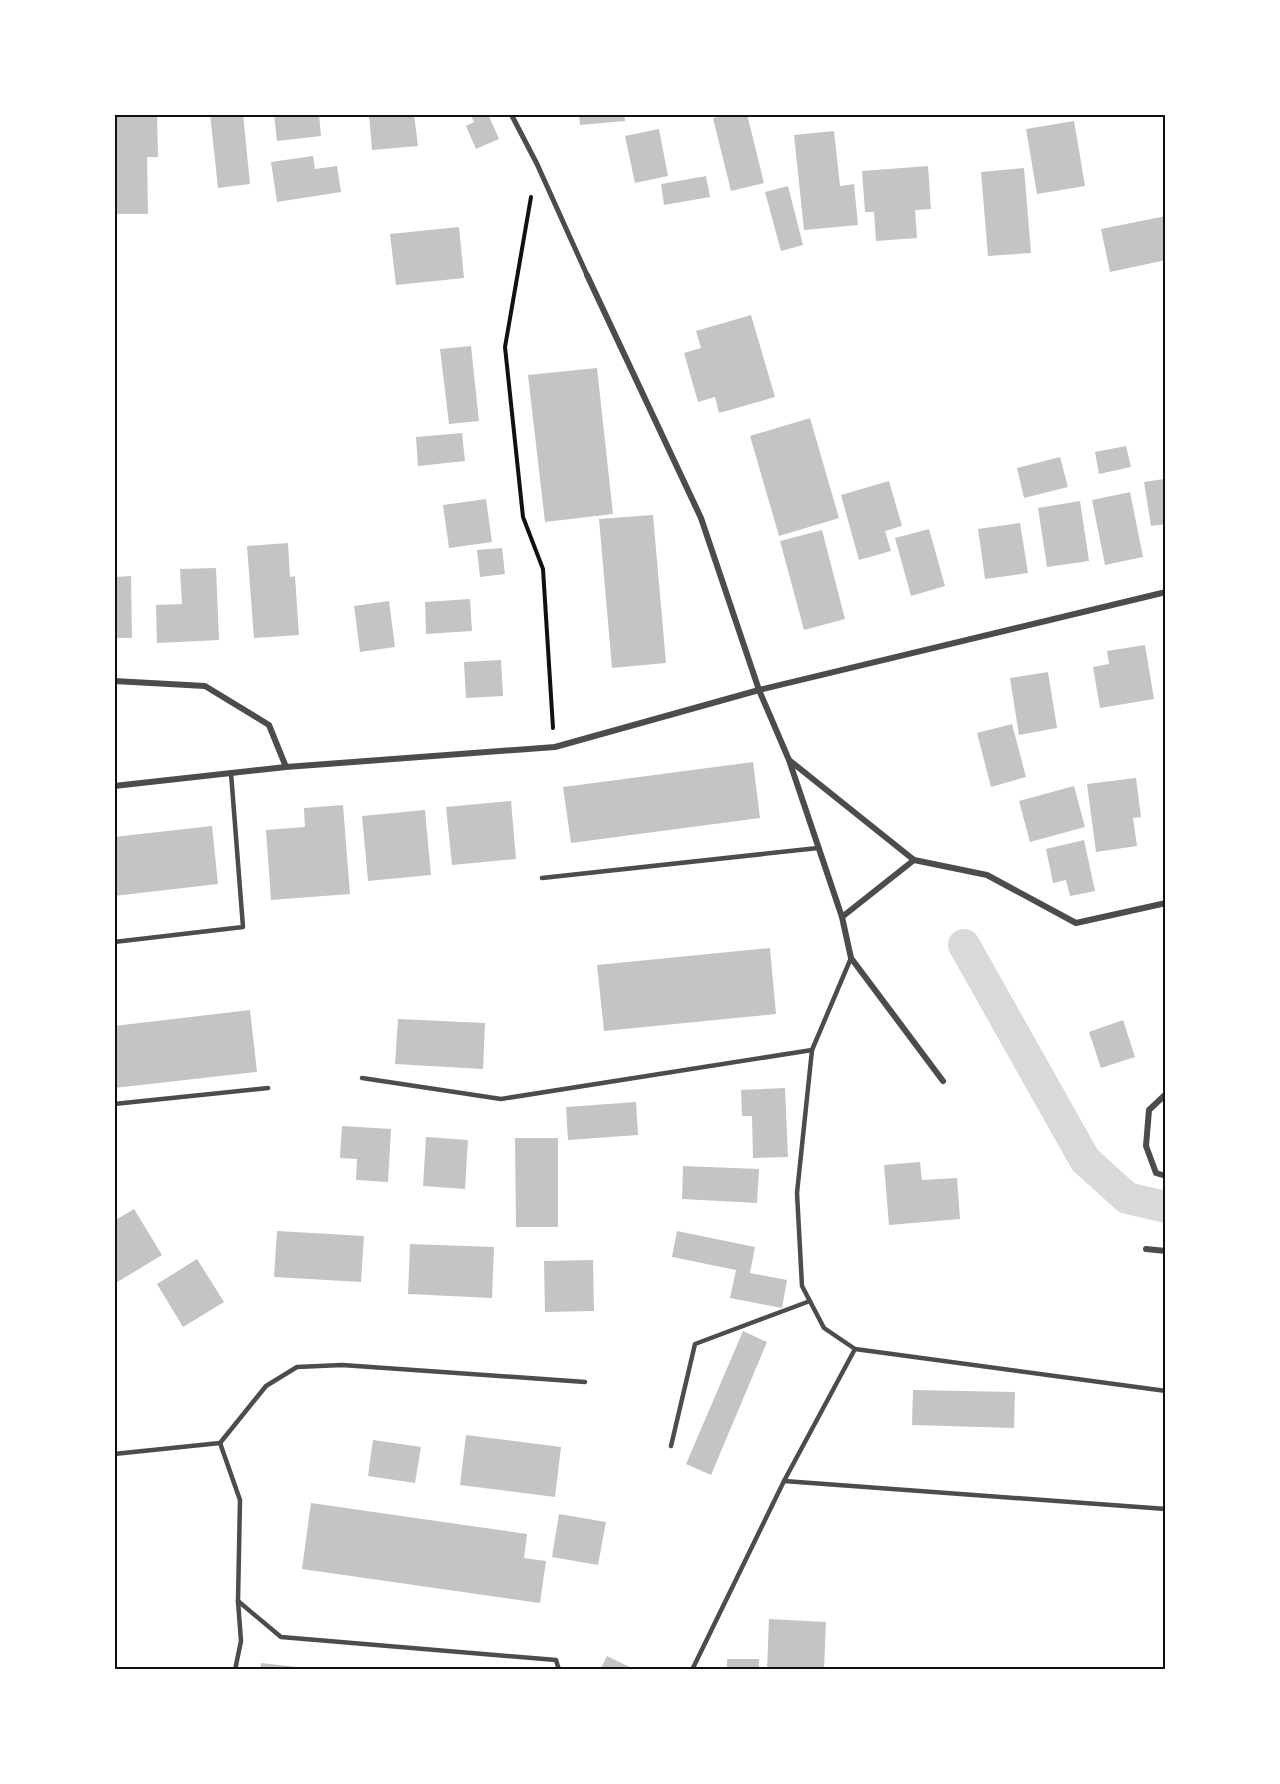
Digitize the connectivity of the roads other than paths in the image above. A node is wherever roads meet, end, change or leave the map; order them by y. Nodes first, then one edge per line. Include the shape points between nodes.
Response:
1 (512, 114) edge
2 (587, 275) joint
3 (1166, 592) edge
4 (114, 681) edge
5 (759, 690) junction
6 (789, 760) junction
7 (286, 767) junction
8 (231, 773) junction
9 (114, 786) edge
10 (818, 848) junction
11 (914, 860) junction
12 (542, 878) dead end
13 (1166, 903) edge
14 (842, 917) junction
15 (114, 942) edge
16 (851, 958) junction
17 (812, 1050) junction
18 (362, 1078) dead end
19 (943, 1081) dead end
20 (268, 1088) dead end
21 (1166, 1094) edge
22 (114, 1104) edge
23 (1166, 1176) edge
24 (1146, 1249) dead end
25 (1166, 1251) edge
26 (810, 1301) junction
27 (855, 1349) junction
28 (585, 1382) dead end
29 (1166, 1391) edge
30 (220, 1443) junction
31 (671, 1446) dead end
32 (114, 1454) edge
33 (784, 1481) junction
34 (1166, 1509) edge
35 (238, 1600) junction
36 (234, 1670) edge
37 (559, 1670) edge
38 (692, 1670) edge

1 - 2 street
2 - 5 street via 701,518
3 - 5 street
4 - 7 street via 204,686 268,725
5 - 6 street
5 - 7 street via 555,747
6 - 10 street
6 - 11 street
7 - 8 street
8 - 9 street
8 - 15 lane via 243,927
10 - 12 lane
10 - 14 street
11 - 13 street via 987,875 1076,923
11 - 14 street
14 - 16 street
16 - 17 lane
16 - 19 street
17 - 18 lane via 501,1099
17 - 26 lane via 797,1193 802,1286
20 - 22 lane
21 - 23 street via 1149,1110 1146,1146 1156,1173
24 - 25 street
26 - 27 lane via 824,1328
26 - 31 lane via 695,1344
27 - 29 lane
27 - 33 lane
28 - 30 lane via 342,1365 297,1366 266,1386
30 - 32 lane
30 - 35 lane via 240,1500
33 - 34 lane
33 - 38 lane
35 - 36 lane via 241,1641
35 - 37 lane via 281,1636 556,1660

